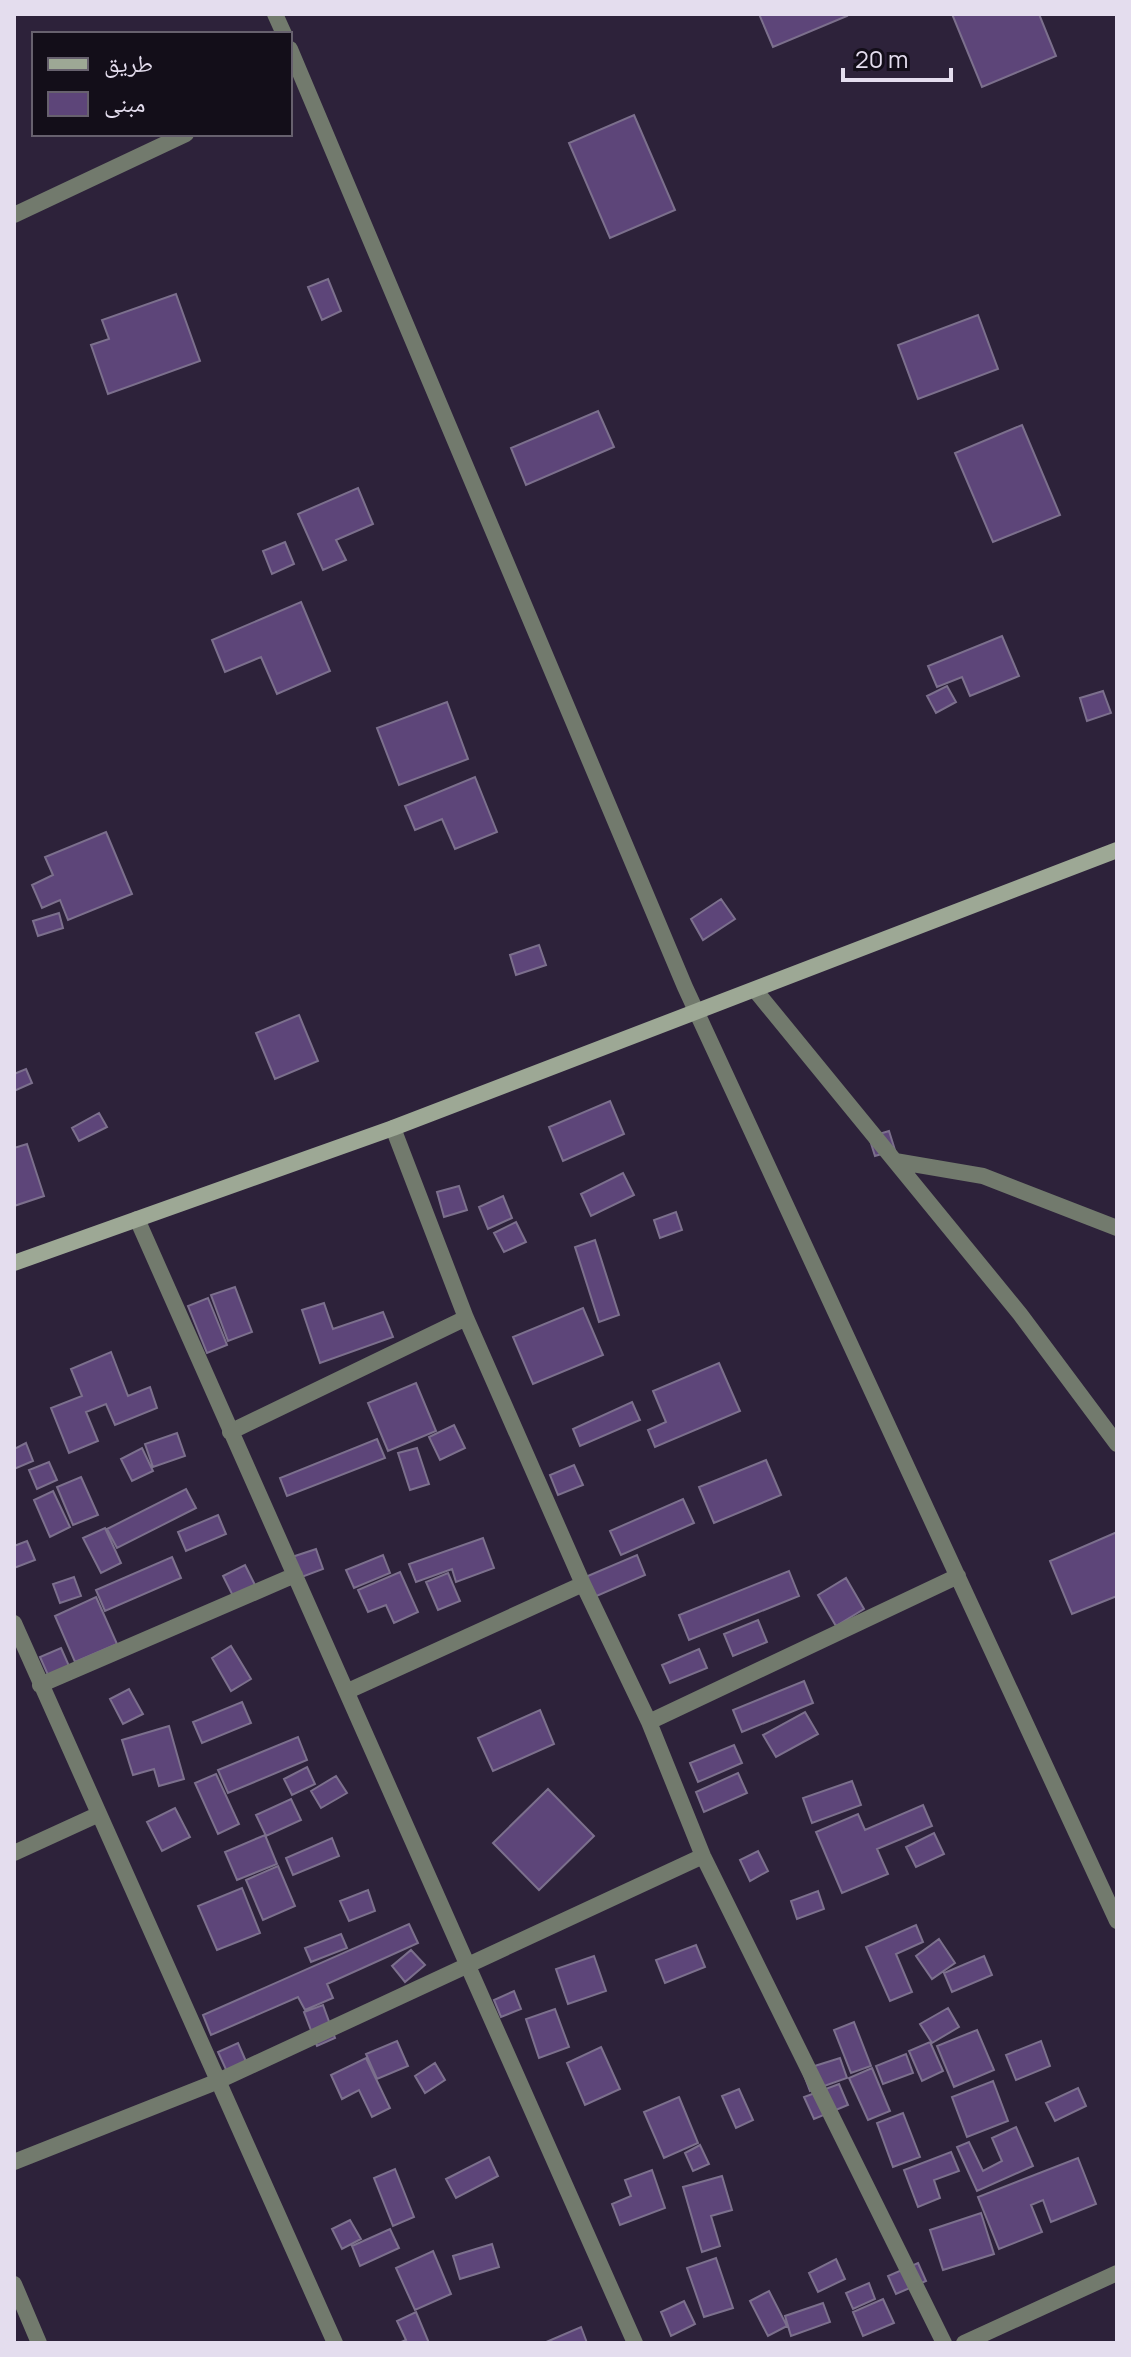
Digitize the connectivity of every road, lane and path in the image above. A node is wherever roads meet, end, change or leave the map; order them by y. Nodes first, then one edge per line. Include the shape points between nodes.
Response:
1 (292, 60) edge
2 (296, 81) edge
3 (182, 136) edge
4 (14, 215) edge
5 (1117, 850) edge
6 (755, 990) junction
7 (696, 1013) junction
8 (393, 1128) junction
9 (895, 1161) junction
10 (137, 1219) junction
11 (1117, 1228) edge
12 (14, 1263) edge
13 (466, 1318) junction
14 (230, 1432) junction
15 (1117, 1444) edge
16 (295, 1575) junction
17 (958, 1576) junction
18 (583, 1584) junction
19 (14, 1623) edge
20 (40, 1685) junction
21 (348, 1691) junction
22 (649, 1722) junction
23 (97, 1815) junction
24 (14, 1853) edge
25 (703, 1856) junction
26 (1117, 1921) edge
27 (468, 1966) junction
28 (216, 2082) junction
29 (14, 2162) edge
30 (1117, 2273) edge
31 (14, 2284) edge
32 (39, 2343) edge
33 (335, 2343) edge
34 (635, 2343) edge
35 (944, 2343) edge
36 (964, 2343) edge

1 - 2 street
2 - 7 street
3 - 4 street
5 - 6 street
6 - 7 street
6 - 9 street
7 - 8 street
7 - 17 street
8 - 10 street
8 - 13 street
9 - 11 street via 983,1176
9 - 15 street
10 - 12 street
10 - 14 street
13 - 14 street
13 - 18 street
14 - 16 street
16 - 20 street
16 - 21 street
17 - 22 street
17 - 26 street
18 - 21 street
18 - 22 street
19 - 20 street
20 - 23 street
21 - 27 street
22 - 25 street
23 - 24 street
23 - 28 street
25 - 27 street
25 - 35 street
27 - 28 street
27 - 34 street
28 - 29 street
28 - 33 street
30 - 36 street
31 - 32 street

